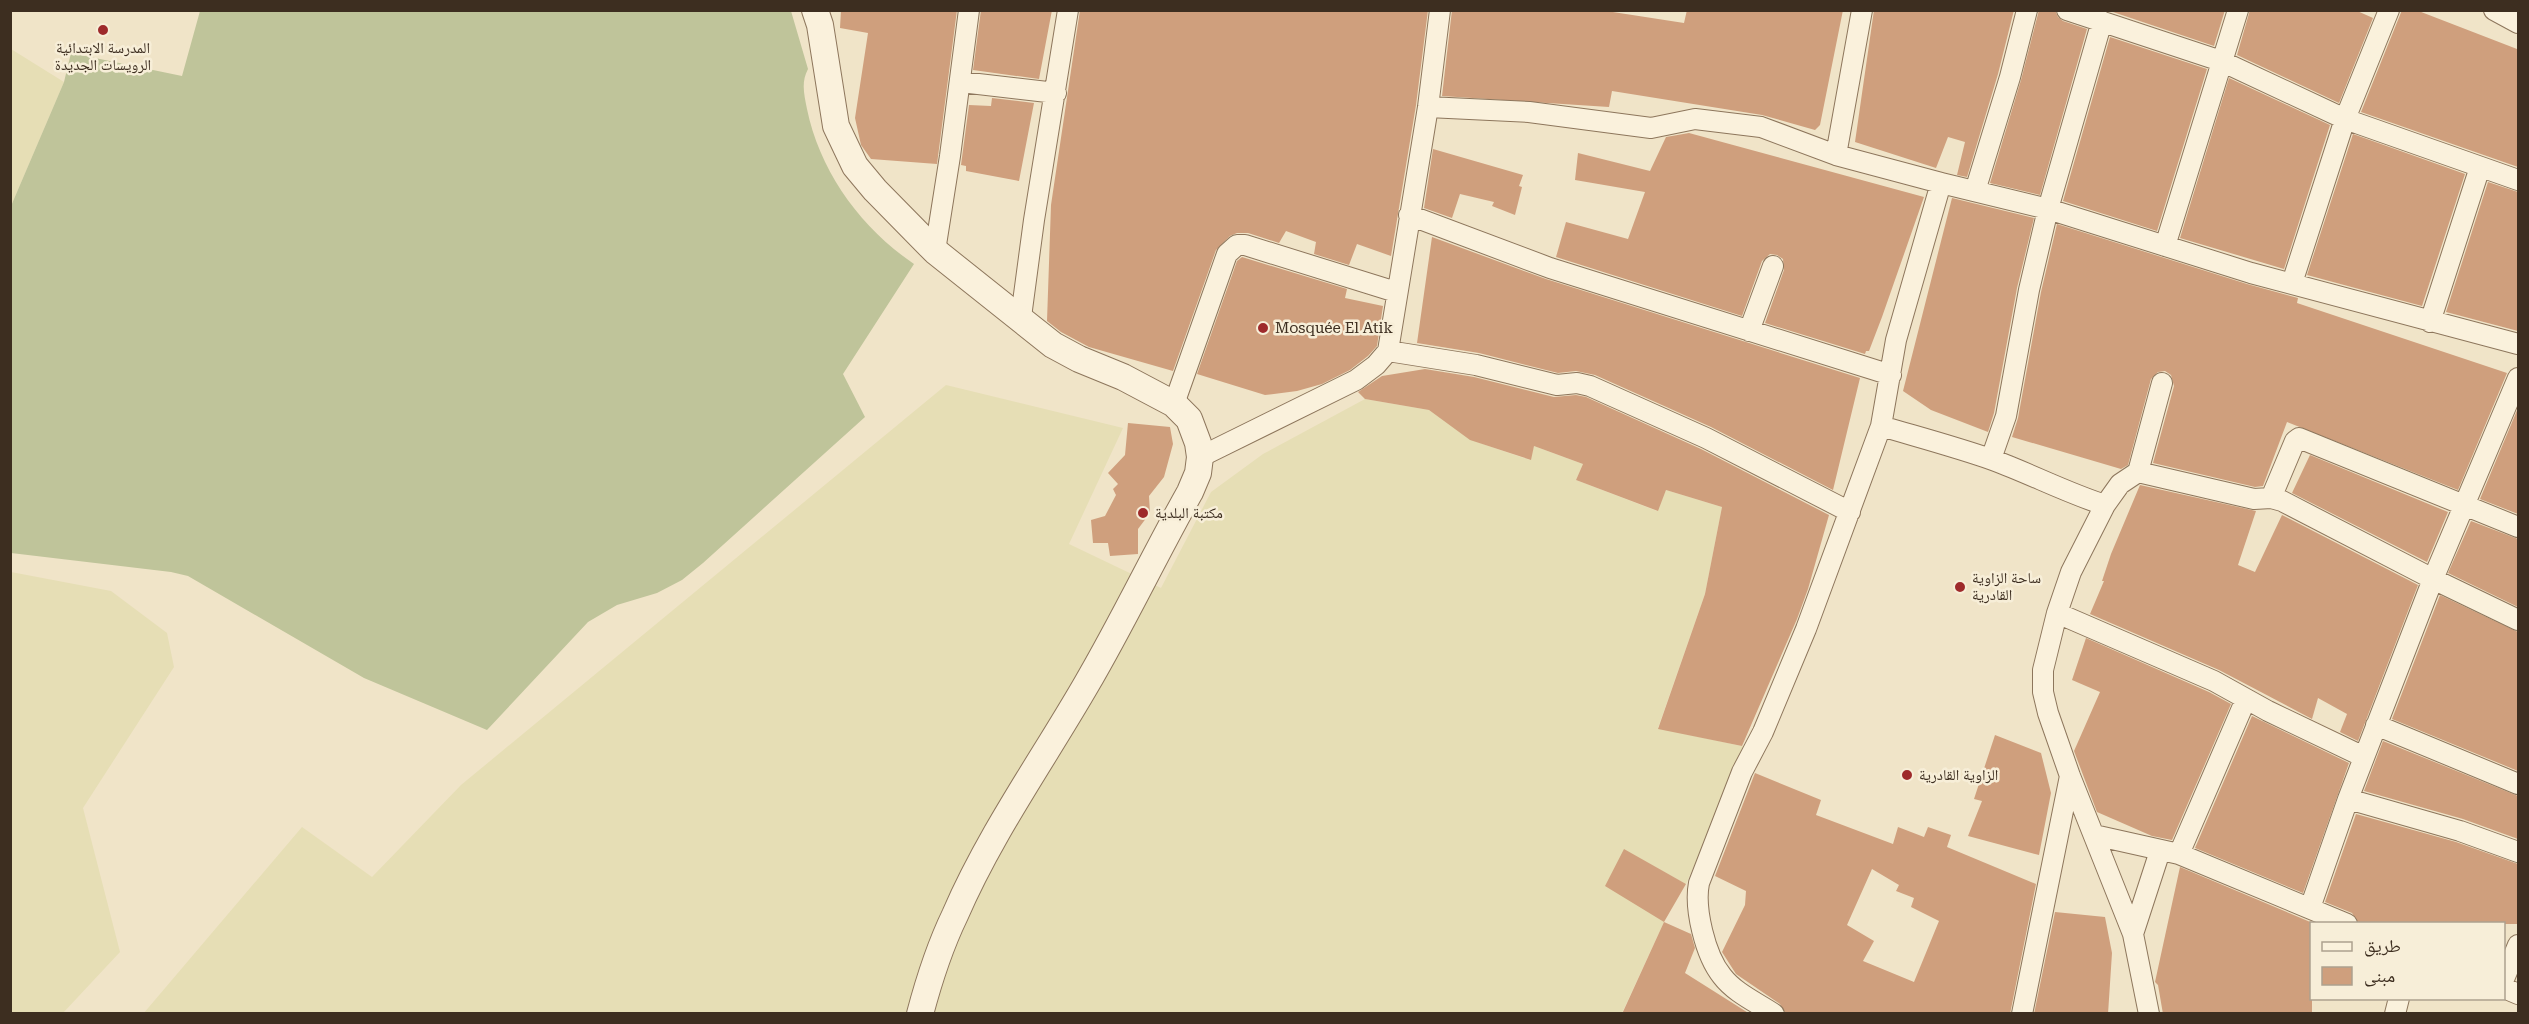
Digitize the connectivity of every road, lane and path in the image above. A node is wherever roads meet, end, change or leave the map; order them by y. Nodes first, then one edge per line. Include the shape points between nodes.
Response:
1 (815, 10) edge
2 (969, 10) edge
3 (1068, 10) edge
4 (1440, 10) edge
5 (1862, 10) edge
6 (2026, 10) edge
7 (2067, 10) edge
8 (2238, 10) edge
9 (2389, 10) edge
10 (2494, 10) edge
11 (2102, 21) junction
12 (2518, 23) edge
13 (2221, 61) junction
14 (960, 82) junction
15 (1056, 93) junction
16 (1428, 107) junction
17 (2345, 118) junction
18 (1836, 155) junction
19 (2480, 167) junction
20 (2518, 180) edge
21 (1941, 183) junction
22 (1975, 191) junction
23 (2048, 209) junction
24 (1409, 215) junction
25 (2165, 246) junction
26 (935, 251) junction
27 (1773, 266) dead end
28 (2292, 283) junction
29 (1396, 292) junction
30 (1021, 317) junction
31 (2430, 322) junction
32 (1749, 331) junction
33 (2518, 344) edge
34 (1388, 351) junction
35 (1891, 375) junction
36 (2518, 378) edge
37 (2162, 383) dead end
38 (1174, 404) junction
39 (1881, 426) junction
40 (1200, 457) junction
41 (1991, 459) junction
42 (2138, 472) junction
43 (2271, 498) junction
44 (2464, 504) junction
45 (2105, 505) junction
46 (1850, 512) junction
47 (2518, 526) edge
48 (2433, 579) junction
49 (2057, 613) junction
50 (2518, 620) edge
51 (2246, 699) junction
52 (2376, 725) junction
53 (2364, 757) junction
54 (2070, 776) junction
55 (2518, 784) edge
56 (2348, 799) junction
57 (2094, 835) junction
58 (2170, 852) junction
59 (2518, 852) edge
60 (2310, 908) junction
61 (2342, 922) edge
62 (2133, 934) junction
63 (2518, 945) edge
64 (2505, 977) edge
65 (920, 1014) edge
66 (1774, 1014) edge
67 (2022, 1014) edge
68 (2149, 1014) edge

1 - 26 street via 843,145 875,190
2 - 14 street
3 - 15 street
4 - 16 street
5 - 18 street
6 - 22 street
7 - 11 street
8 - 13 street
9 - 17 street
10 - 12 street
11 - 13 street
11 - 23 street
13 - 17 street
13 - 25 street
14 - 15 street
14 - 26 street
15 - 30 street
16 - 18 street via 1529,112 1652,128 1695,119 1761,127
16 - 24 street
17 - 19 street
17 - 28 street
18 - 21 street
19 - 20 street
19 - 31 street
21 - 22 street
21 - 35 street via 1896,340
22 - 23 street
23 - 25 street
23 - 41 street via 2026,302 2007,416
24 - 29 street
24 - 32 street via 1550,268
25 - 28 street
26 - 30 street
27 - 32 street
28 - 31 street
29 - 34 street
29 - 38 street via 1237,245 1227,254
30 - 38 street via 1053,345
31 - 33 street
32 - 35 street
34 - 40 street via 1356,380
34 - 46 street via 1476,365 1557,385 1590,386 1706,438
35 - 39 street
36 - 44 street
37 - 42 street
38 - 40 street via 1196,431
39 - 41 street
39 - 46 street
40 - 65 street via 1190,492 1128,609 955,914
41 - 45 street
42 - 43 street via 2254,499
42 - 45 street via 2120,484
43 - 44 street via 2298,438
43 - 48 street
44 - 47 street
44 - 48 street
45 - 49 street
46 - 66 street via 1768,721 1733,792 1696,896 1702,931 1720,975
48 - 50 street
48 - 52 street
49 - 51 street via 2214,681
49 - 54 street via 2043,670 2043,692
51 - 53 street
51 - 58 street
52 - 53 street
52 - 55 street
53 - 56 street
54 - 57 street
54 - 67 street
56 - 59 street
56 - 60 street
57 - 58 street
57 - 62 street
58 - 60 street
58 - 62 street
60 - 61 street
62 - 68 street
63 - 64 street

